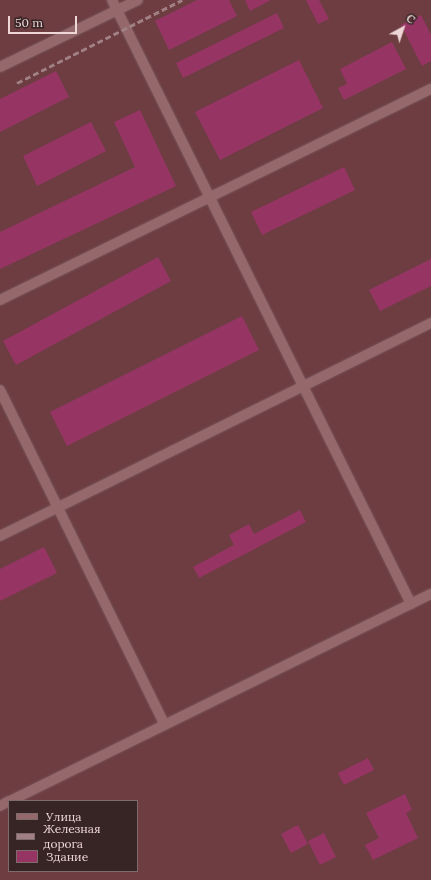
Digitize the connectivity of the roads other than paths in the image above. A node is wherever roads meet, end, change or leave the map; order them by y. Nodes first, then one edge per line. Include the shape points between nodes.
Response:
1 (112, 0) edge
2 (138, 0) edge
3 (116, 11) junction
4 (0, 67) edge
5 (431, 89) edge
6 (209, 197) junction
7 (0, 300) edge
8 (431, 323) edge
9 (302, 385) junction
10 (0, 390) edge
11 (58, 507) junction
12 (0, 536) edge
13 (431, 594) edge
14 (411, 604) junction
15 (165, 725) junction
16 (11, 800) edge

1 - 3 lane
2 - 3 lane
3 - 4 lane
3 - 6 lane
5 - 6 lane
6 - 7 lane
6 - 9 lane
8 - 9 lane
9 - 11 lane
9 - 14 lane
10 - 11 lane
11 - 12 lane
11 - 15 lane
13 - 14 lane
14 - 15 lane
15 - 16 lane

